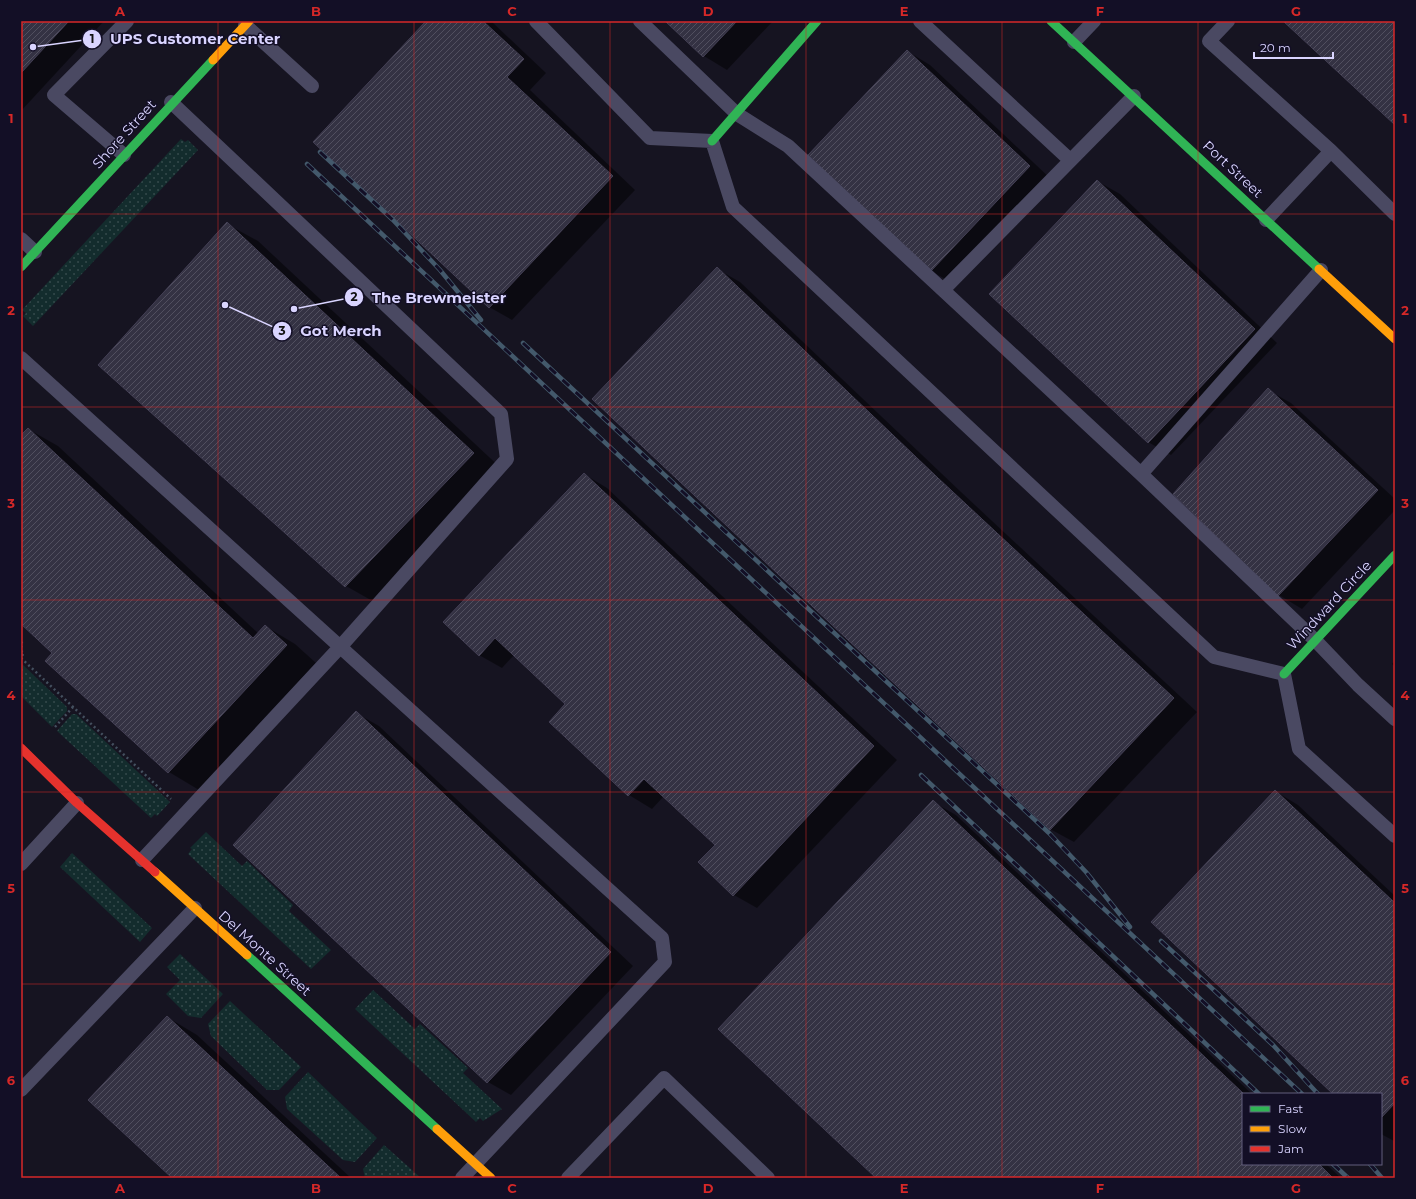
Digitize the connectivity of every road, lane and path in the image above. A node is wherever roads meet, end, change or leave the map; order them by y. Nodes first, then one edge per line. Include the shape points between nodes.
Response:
1 (127, 21) edge
2 (536, 21) edge
3 (640, 21) edge
4 (817, 21) edge
5 (920, 21) edge
6 (1051, 21) edge
7 (1094, 21) edge
8 (1228, 21) edge
9 (246, 23) edge
10 (1074, 42) junction
11 (312, 86) dead end
12 (1134, 96) junction
13 (172, 102) junction
14 (737, 114) junction
15 (712, 141) junction
16 (1331, 151) junction
17 (124, 155) junction
18 (1070, 160) junction
19 (1395, 214) edge
20 (1266, 220) junction
21 (21, 239) edge
22 (35, 252) junction
23 (21, 267) edge
24 (1321, 270) junction
25 (943, 290) junction
26 (1394, 337) edge
27 (21, 358) edge
28 (1141, 474) junction
29 (1395, 555) edge
30 (1316, 640) junction
31 (21, 642) edge
32 (341, 646) junction
33 (21, 647) edge
34 (21, 651) edge
35 (21, 657) edge
36 (1284, 674) junction
37 (73, 707) junction
38 (1395, 719) edge
39 (55, 727) dead end
40 (21, 748) edge
41 (172, 800) dead end
42 (78, 803) junction
43 (1395, 836) edge
44 (142, 860) junction
45 (21, 864) edge
46 (195, 908) junction
47 (21, 1090) edge
48 (476, 1164) junction
49 (462, 1178) edge
50 (492, 1178) edge
51 (568, 1178) edge
52 (768, 1178) edge

1 - 17 lane via 54,95
2 - 15 lane via 650,138
3 - 14 lane
4 - 14 street
5 - 18 lane
6 - 10 street, Port Street
7 - 10 lane
8 - 16 lane via 1209,41
9 - 11 lane
9 - 13 street, Shore Street
10 - 12 street, Port Street
12 - 18 lane
12 - 20 street, Port Street
13 - 17 street, Shore Street
13 - 32 lane via 501,414 507,459
14 - 15 street
14 - 25 lane via 788,146
15 - 36 lane via 733,207 1214,657
16 - 19 lane
16 - 20 lane
17 - 22 street, Shore Street
18 - 25 lane
20 - 24 street, Port Street
21 - 22 lane
22 - 23 street, Shore Street
24 - 26 street, Port Street
24 - 28 lane
25 - 28 lane
27 - 32 lane
28 - 30 lane
29 - 30 street, Windward Circle
30 - 36 street, Windward Circle
30 - 38 lane via 1358,685
31 - 33 path
32 - 44 lane
32 - 48 lane via 662,938 665,962
34 - 35 path via 24,653
35 - 37 path
36 - 43 lane via 1299,749
37 - 39 path
37 - 41 path
40 - 42 street, Del Monte Street
42 - 44 street, Del Monte Street
42 - 45 lane
44 - 46 street, Del Monte Street
46 - 47 lane
46 - 48 street, Del Monte Street
48 - 49 lane
48 - 50 street, Del Monte Street
51 - 52 lane via 664,1078

